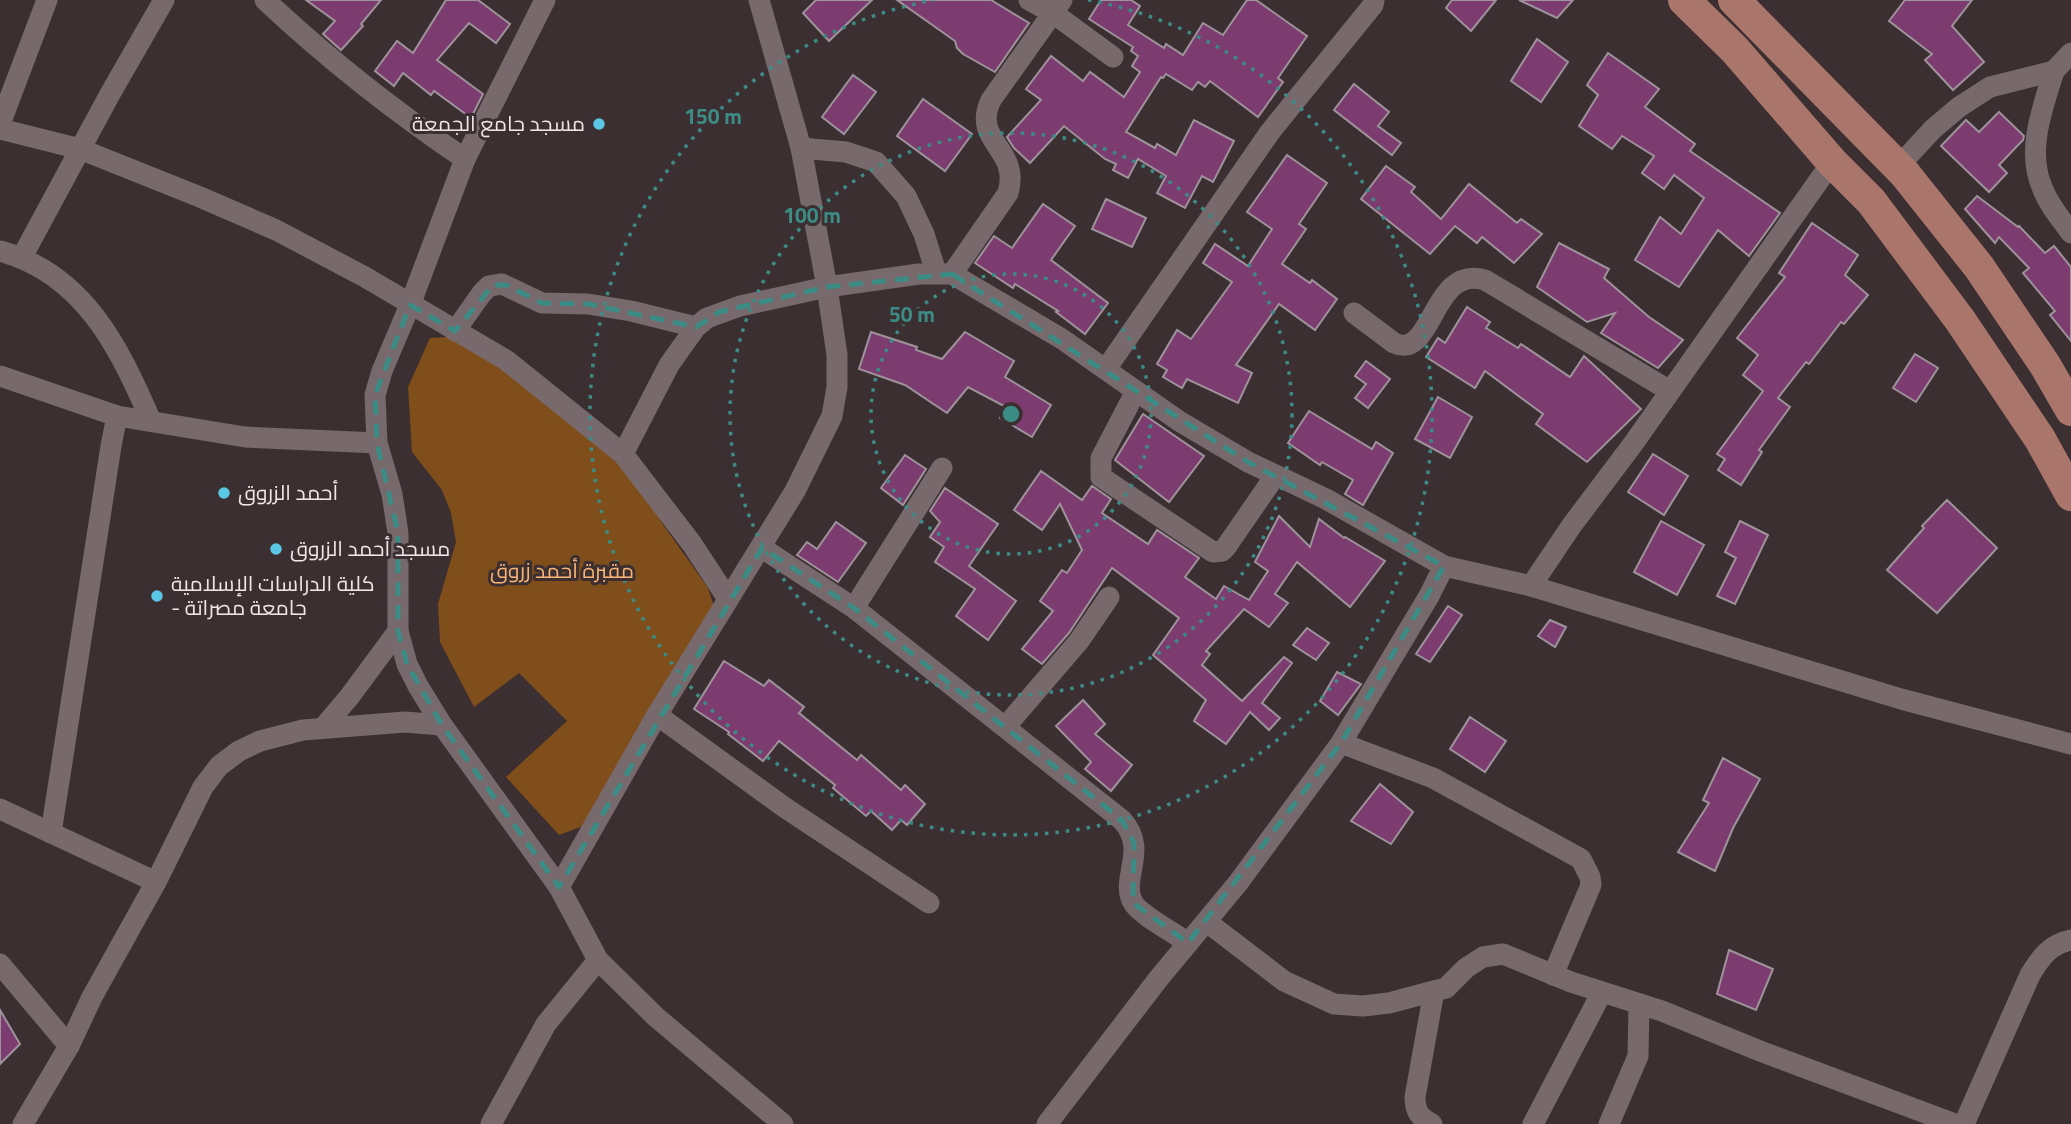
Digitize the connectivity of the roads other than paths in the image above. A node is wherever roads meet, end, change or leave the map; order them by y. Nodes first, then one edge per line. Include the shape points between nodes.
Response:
1 (47, 0) edge
2 (164, 0) edge
3 (265, 0) edge
4 (545, 0) edge
5 (759, 0) edge
6 (1029, 0) edge
7 (1374, 0) edge
8 (1684, 0) edge
9 (1737, 1) edge
10 (1057, 7) edge
11 (2071, 53) edge
12 (1113, 57) dead end
13 (2054, 71) junction
14 (0, 127) edge
15 (801, 148) junction
16 (80, 149) junction
17 (465, 159) junction
18 (1832, 162) junction
19 (1897, 168) junction
20 (2071, 233) edge
21 (0, 251) edge
22 (22, 257) junction
23 (944, 273) junction
24 (827, 287) junction
25 (410, 305) junction
26 (1354, 313) dead end
27 (696, 327) junction
28 (455, 331) junction
29 (1106, 369) junction
30 (0, 376) edge
31 (1136, 391) junction
32 (1670, 391) junction
33 (2071, 410) edge
34 (117, 416) junction
35 (151, 421) junction
36 (377, 443) junction
37 (623, 454) junction
38 (943, 468) dead end
39 (1275, 476) junction
40 (2071, 495) edge
41 (762, 548) junction
42 (1444, 565) junction
43 (1531, 586) junction
44 (1109, 597) dead end
45 (728, 599) junction
46 (854, 608) junction
47 (398, 631) junction
48 (657, 715) junction
49 (442, 725) junction
50 (1006, 726) junction
51 (323, 728) junction
52 (1341, 743) junction
53 (2071, 744) edge
54 (0, 809) edge
55 (51, 833) junction
56 (156, 882) junction
57 (559, 887) junction
58 (929, 904) dead end
59 (1207, 922) junction
60 (2071, 940) edge
61 (1188, 943) junction
62 (598, 960) junction
63 (0, 964) edge
64 (1553, 975) junction
65 (1434, 991) junction
66 (1602, 992) junction
67 (1639, 1004) junction
68 (69, 1046) junction
69 (23, 1124) edge
70 (491, 1124) edge
71 (783, 1124) edge
72 (1047, 1124) edge
73 (1432, 1124) edge
74 (1533, 1124) edge
75 (1609, 1124) edge
76 (1955, 1124) edge
77 (1964, 1124) edge

1 - 14 street
2 - 16 street
3 - 17 street via 401,116
4 - 17 street
5 - 15 street
6 - 10 street
7 - 29 street via 1270,132
8 - 18 main road via 1735,50
9 - 19 main road
10 - 12 street
10 - 23 street via 985,114 986,125 1009,166 1007,193
11 - 13 street
13 - 19 street via 1990,87 1933,129
13 - 20 street via 2037,133 2036,162 2041,187
14 - 16 street
15 - 23 street via 846,152 876,162 906,196
15 - 24 street
16 - 22 street
16 - 25 street via 276,230
17 - 25 street
18 - 32 street
18 - 40 main road via 1871,201 1960,320 2040,439
19 - 33 main road via 1979,267
21 - 22 street
22 - 35 street via 64,283 90,310 114,343
23 - 24 street
23 - 29 street
24 - 27 street via 719,312
24 - 41 street via 837,355 832,416
25 - 28 street
25 - 36 street via 375,396
26 - 32 street via 1394,343 1411,344 1453,283 1466,277 1485,280
27 - 28 street via 588,304 542,303 502,284 489,286 482,293
27 - 37 street via 669,365
28 - 37 street via 506,360
29 - 31 street
30 - 34 street
31 - 39 street
31 - 39 street via 1101,458 1101,477 1213,552 1226,547
32 - 43 street
34 - 35 street
34 - 55 street
35 - 36 street via 245,437
36 - 47 street via 398,533
37 - 45 street
38 - 46 street
39 - 42 street
41 - 45 street
41 - 46 street
42 - 43 street
42 - 52 street
43 - 53 street via 1901,699
44 - 50 street via 1079,641
45 - 48 street
46 - 50 street
47 - 49 street via 407,664
47 - 51 street
48 - 57 street
48 - 58 street
49 - 51 street via 405,722
49 - 57 street
50 - 61 street via 1130,829 1135,843 1133,903
51 - 56 street via 260,741 219,766 203,787
52 - 59 street
52 - 64 street via 1433,778 1581,859 1591,885
54 - 55 street
55 - 56 street
56 - 68 street
57 - 62 street
59 - 61 street
59 - 65 street via 1284,981 1334,1004 1390,1003
60 - 77 street via 2042,955 2030,975
61 - 72 street
62 - 70 street via 546,1024
62 - 71 street via 656,1017
63 - 68 street
64 - 65 street via 1503,954 1483,957 1446,988
64 - 66 street
65 - 73 street via 1415,1097 1420,1117
66 - 67 street
66 - 74 street
67 - 75 street via 1638,1056
67 - 76 street
68 - 69 street

